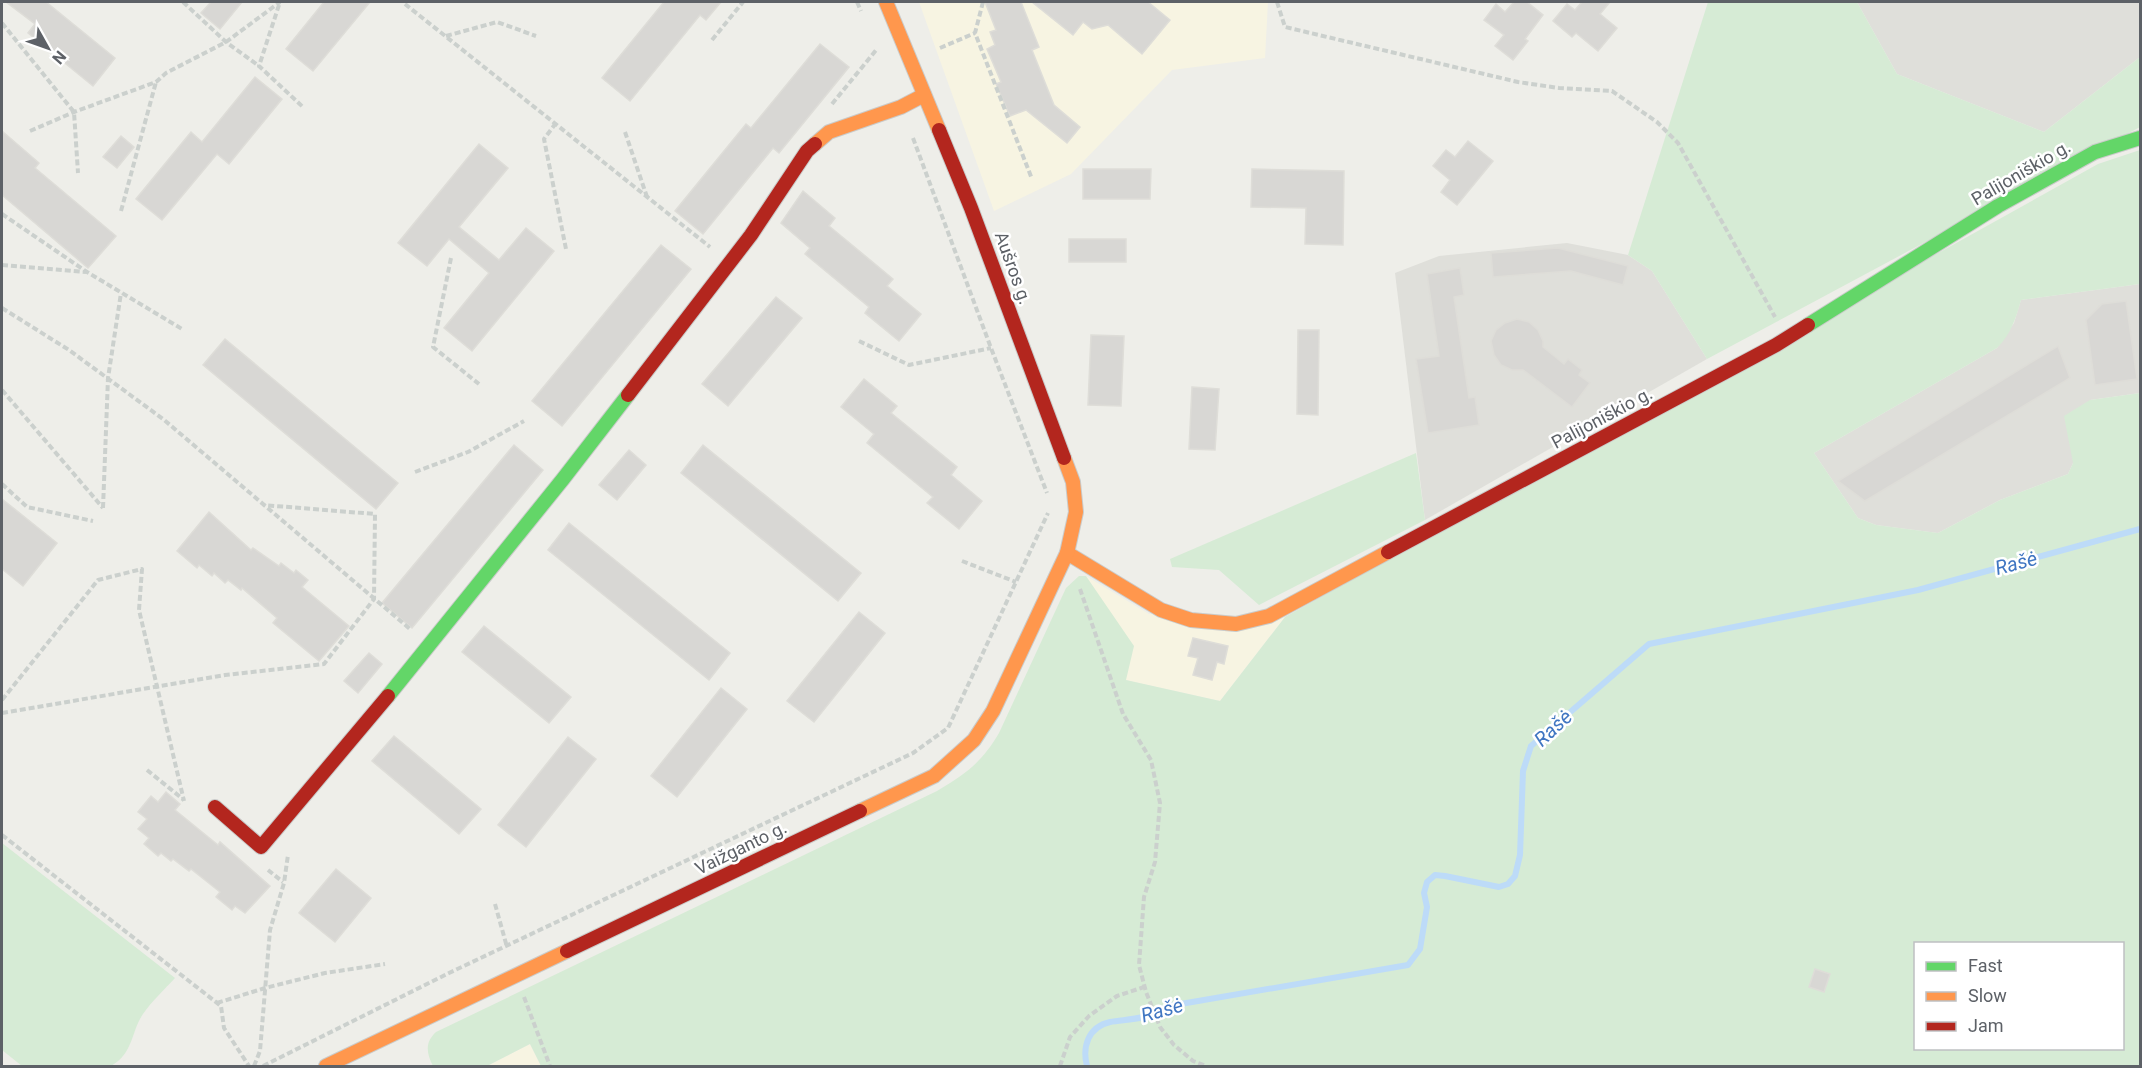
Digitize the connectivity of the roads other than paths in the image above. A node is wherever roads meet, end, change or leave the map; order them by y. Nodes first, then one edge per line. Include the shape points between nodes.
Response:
1 (886, 2) edge
2 (924, 95) junction
3 (2140, 138) edge
4 (1067, 553) junction
5 (215, 807) dead end
6 (326, 1066) edge

1 - 2 street, Aušros g.
2 - 4 street, Aušros g. via 971,208 1073,482 1076,513
2 - 5 street via 829,132 807,151 751,235 563,479 261,847
3 - 4 street, Palijoniškio g. via 2095,152 1998,206 1776,345 1269,616 1236,624 1191,620 1161,610
4 - 6 street, Vaižganto g. via 993,711 974,740 934,776

